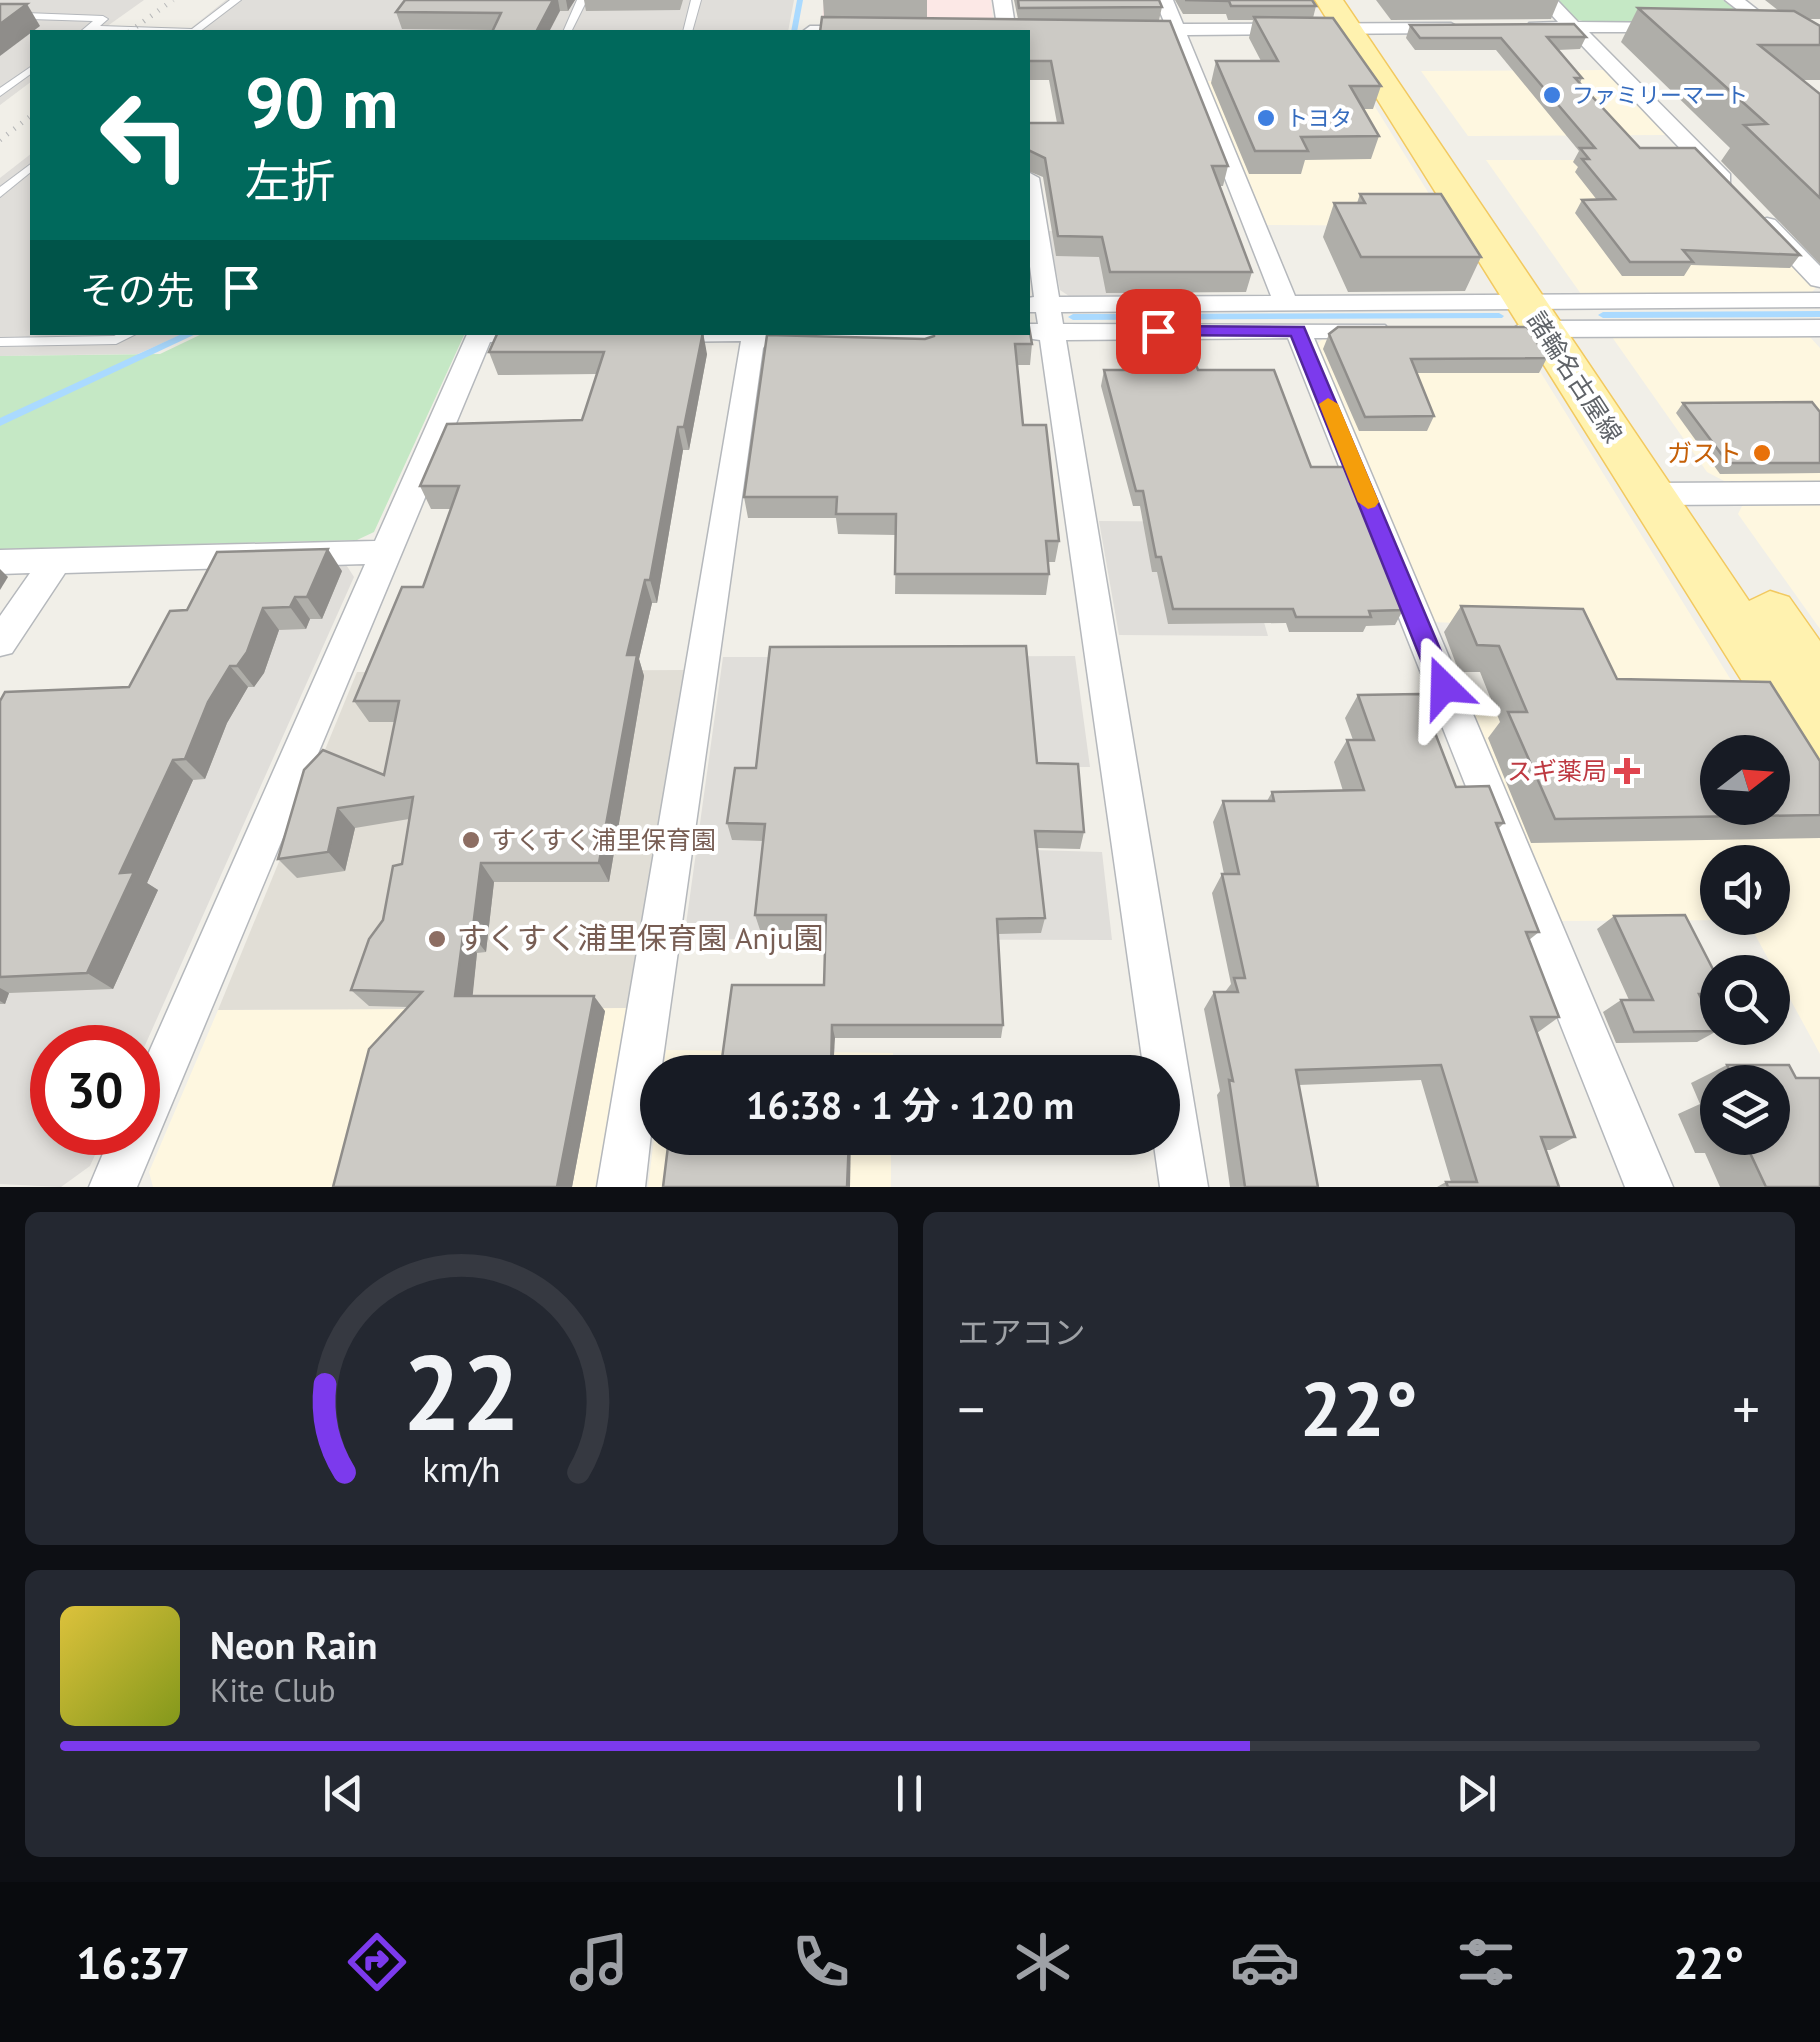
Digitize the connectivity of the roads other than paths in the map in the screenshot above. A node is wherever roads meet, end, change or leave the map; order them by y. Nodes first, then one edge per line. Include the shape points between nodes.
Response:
1 (236, 0) edge
2 (582, 0) edge
3 (696, 0) edge
4 (1002, 0) edge
5 (1164, 0) edge
6 (1547, 0) edge
7 (1734, 0) edge
8 (1350, 14) edge
9 (0, 15) edge
10 (1470, 21) edge
11 (811, 26) edge
12 (1574, 27) junction
13 (1692, 27) edge
14 (1732, 27) edge
15 (1769, 27) junction
16 (1804, 27) edge
17 (1514, 28) edge
18 (87, 30) edge
19 (197, 30) edge
20 (567, 30) edge
21 (688, 30) edge
22 (873, 30) edge
23 (1006, 30) edge
24 (1100, 30) edge
25 (1176, 30) junction
26 (1820, 68) edge
27 (30, 71) edge
28 (0, 93) edge
29 (30, 168) edge
30 (0, 193) edge
31 (1030, 206) edge
32 (1820, 280) edge
33 (1820, 300) edge
34 (1292, 317) junction
35 (1038, 318) edge
36 (1539, 318) junction
37 (1820, 328) edge
38 (1410, 330) edge
39 (127, 335) edge
40 (480, 335) edge
41 (760, 335) edge
42 (0, 342) edge
43 (1820, 492) edge
44 (1671, 494) junction
45 (384, 552) junction
46 (0, 562) edge
47 (56, 562) junction
48 (0, 643) edge
49 (1820, 686) edge
50 (1820, 754) edge
51 (160, 1077) edge
52 (127, 1155) edge
53 (113, 1187) edge
54 (620, 1187) edge
55 (1184, 1187) edge
56 (1649, 1187) edge

1 - 19 lane
2 - 20 lane
3 - 21 lane
4 - 23 street
5 - 25 street
6 - 12 street
7 - 15 street
8 - 10 street
8 - 25 street
8 - 36 main road, 諸輪名古屋線
9 - 18 lane via 103,19
11 - 22 street
12 - 13 street
12 - 17 street
12 - 32 street
14 - 15 street
15 - 16 street
15 - 26 street
24 - 25 street
25 - 34 street
27 - 28 lane
29 - 30 lane
31 - 35 street
33 - 36 street
34 - 35 street
34 - 36 street
34 - 38 street
34 - 56 street
35 - 55 street
36 - 37 street
36 - 44 main road, 諸輪名古屋線
39 - 42 lane
40 - 45 street
41 - 54 street via 750,347
43 - 44 street
44 - 49 main road, 諸輪名古屋線
44 - 50 main road, 諸輪名古屋線
45 - 47 street
45 - 51 street
46 - 47 street
47 - 48 street
52 - 53 street

